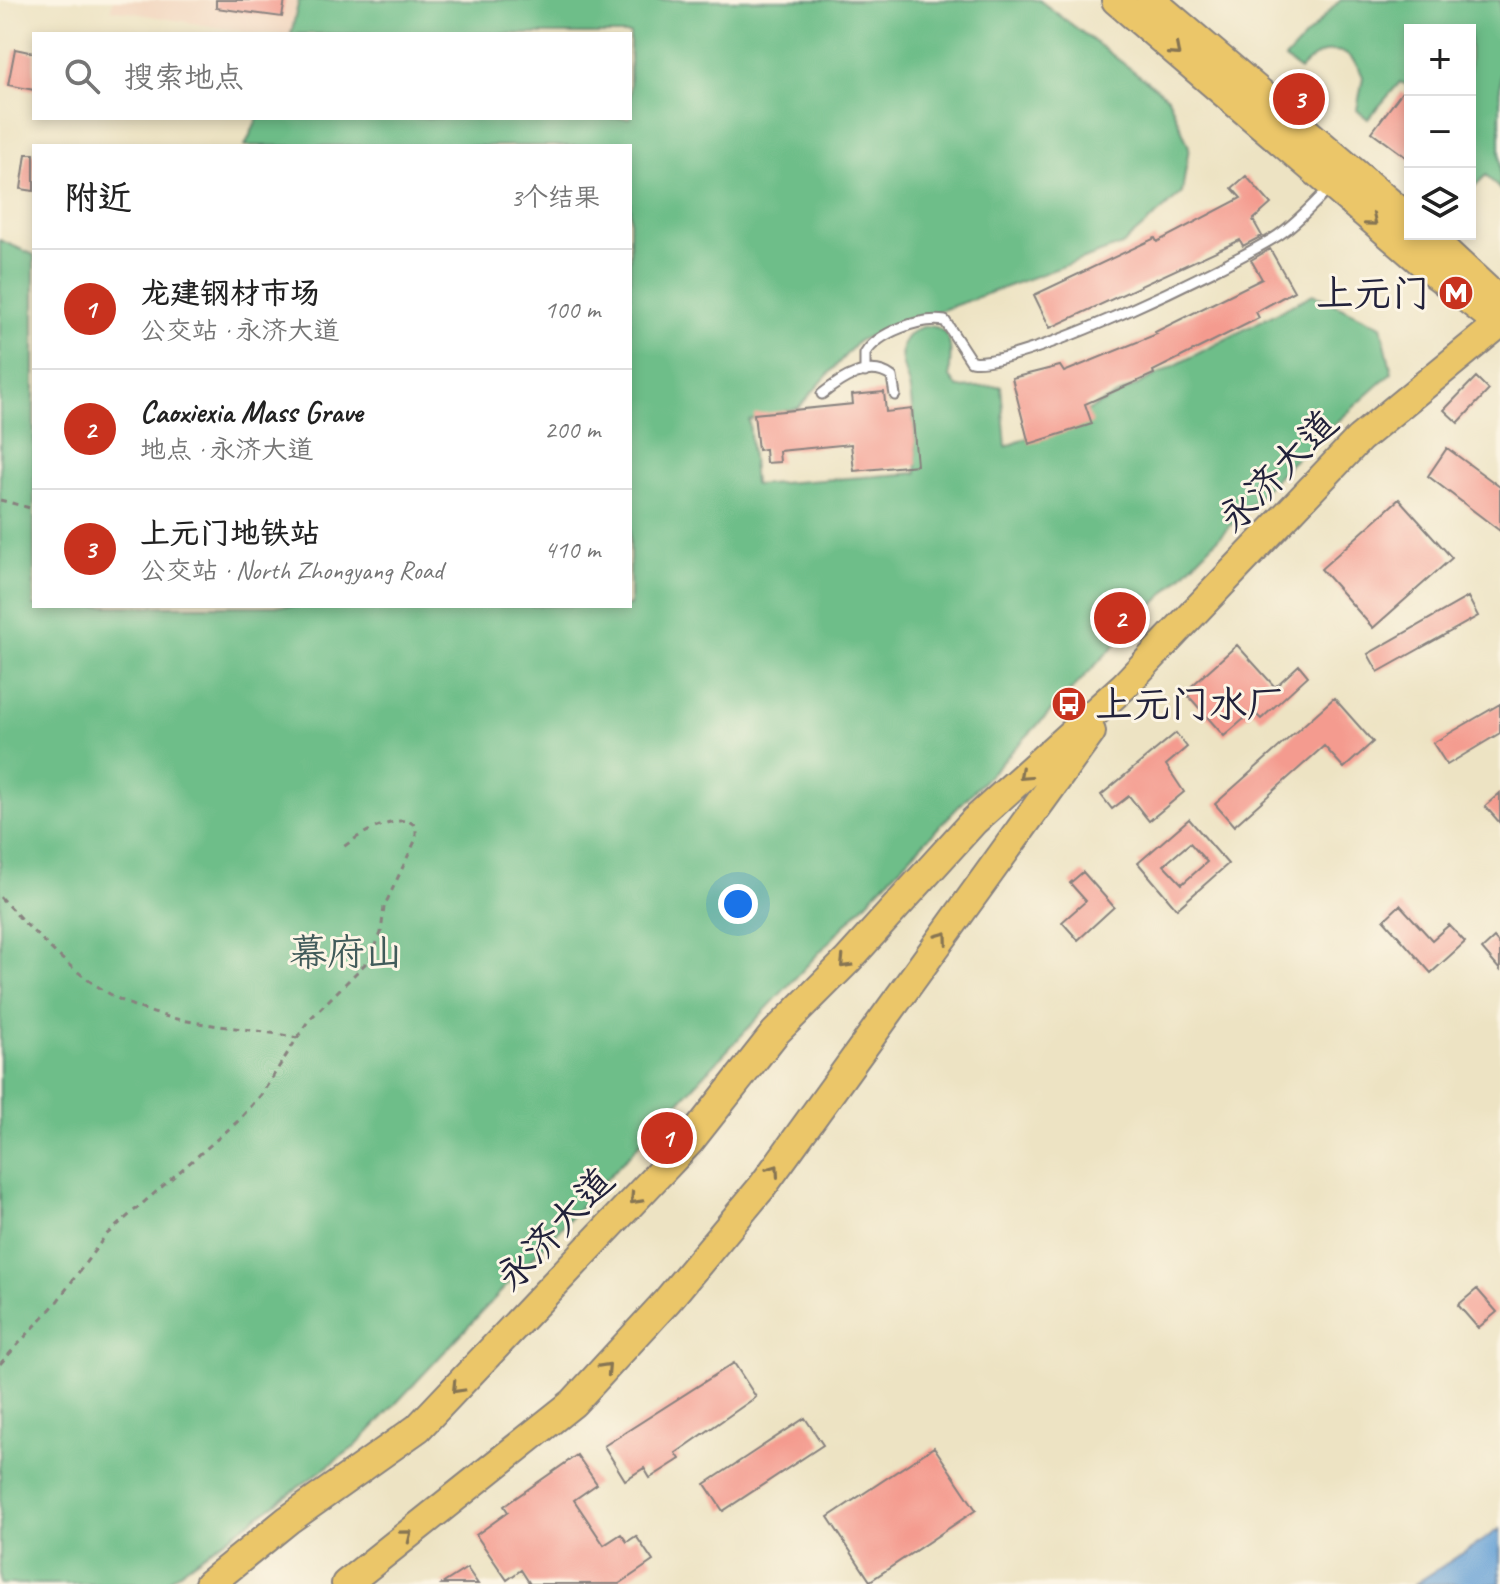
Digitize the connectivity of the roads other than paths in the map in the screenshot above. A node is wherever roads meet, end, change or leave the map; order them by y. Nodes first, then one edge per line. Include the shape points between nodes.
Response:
1 (1116, 0) edge
2 (1151, 0) edge
3 (1331, 187) junction
4 (1404, 215) edge
5 (1432, 240) edge
6 (1498, 312) edge
7 (865, 372) junction
8 (822, 394) dead end
9 (895, 395) dead end
10 (1124, 686) junction
11 (209, 1584) edge
12 (346, 1584) edge

1 -> 3 main road
2 - 4 main road
3 -> 6 main road
3 - 7 lane via 1277,237 1092,326 984,363 971,361 945,321 931,319 878,340 865,354
5 - 6 main road
6 - 10 main road, 永济大道 via 1359,439
7 - 8 lane via 843,377
7 - 9 lane via 884,371 892,377
10 -> 11 main road, 永济大道 via 974,821 775,1033 689,1142 418,1428 288,1520
12 -> 10 main road, 永济大道 via 573,1403 667,1301 762,1187

